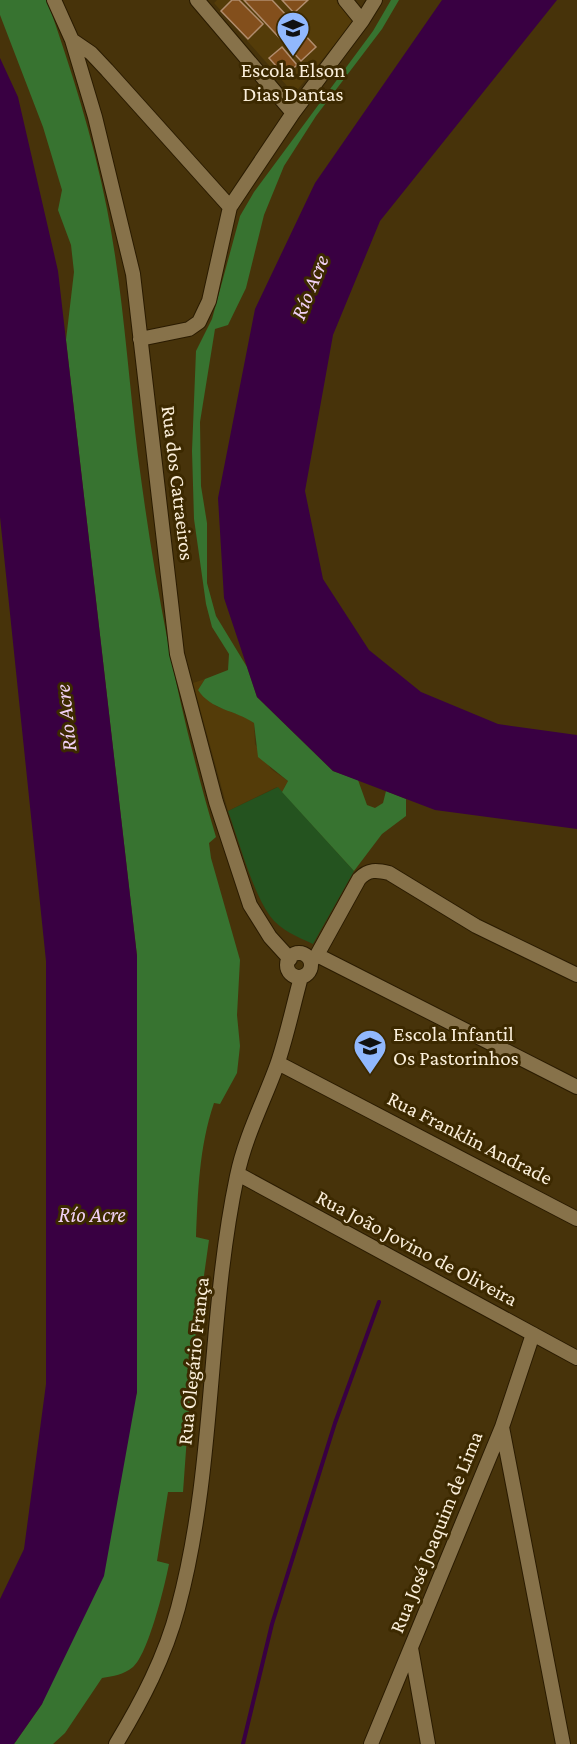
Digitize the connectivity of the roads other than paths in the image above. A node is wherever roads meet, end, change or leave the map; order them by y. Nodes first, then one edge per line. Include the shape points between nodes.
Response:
1 (54, 0) edge
2 (197, 0) edge
3 (345, 0) edge
4 (375, 0) edge
5 (362, 21) junction
6 (72, 40) junction
7 (293, 113) junction
8 (230, 207) junction
9 (140, 339) junction
10 (290, 959) junction
11 (314, 959) junction
12 (577, 975) edge
13 (301, 977) junction
14 (278, 1063) junction
15 (577, 1087) edge
16 (238, 1174) junction
17 (577, 1219) edge
18 (533, 1334) junction
19 (577, 1358) edge
20 (502, 1427) junction
21 (411, 1648) junction
22 (116, 1744) edge
23 (371, 1744) edge
24 (428, 1744) edge
25 (563, 1744) edge

1 - 6 street, Rua dos Catraeiros
2 - 7 street
3 - 5 street
4 - 5 street
5 - 7 street
6 - 8 street via 107,69
6 - 9 street, Rua dos Catraeiros via 133,274
7 - 8 street
8 - 9 street via 209,301 200,322 189,329
9 - 10 street, Rua dos Catraeiros via 177,654 216,802 250,905
10 - 11 street via 303,954
10 - 13 street via 291,973
11 - 12 street via 359,879 376,870 389,873 476,926
11 - 13 street via 308,973
11 - 15 street
13 - 14 street, Rua Olegário França
14 - 16 street, Rua Olegário França
14 - 17 street, Rua Franklin Andrade
16 - 18 street, Rua João Jovino de Oliveira
16 - 22 street, Rua Olegário França via 191,1555 178,1610 158,1666
18 - 19 street, Rua João Jovino de Oliveira
18 - 20 street, Rua José Joaquim de Lima
20 - 21 street, Rua José Joaquim de Lima
20 - 25 street
21 - 23 street, Rua José Joaquim de Lima
21 - 24 street

